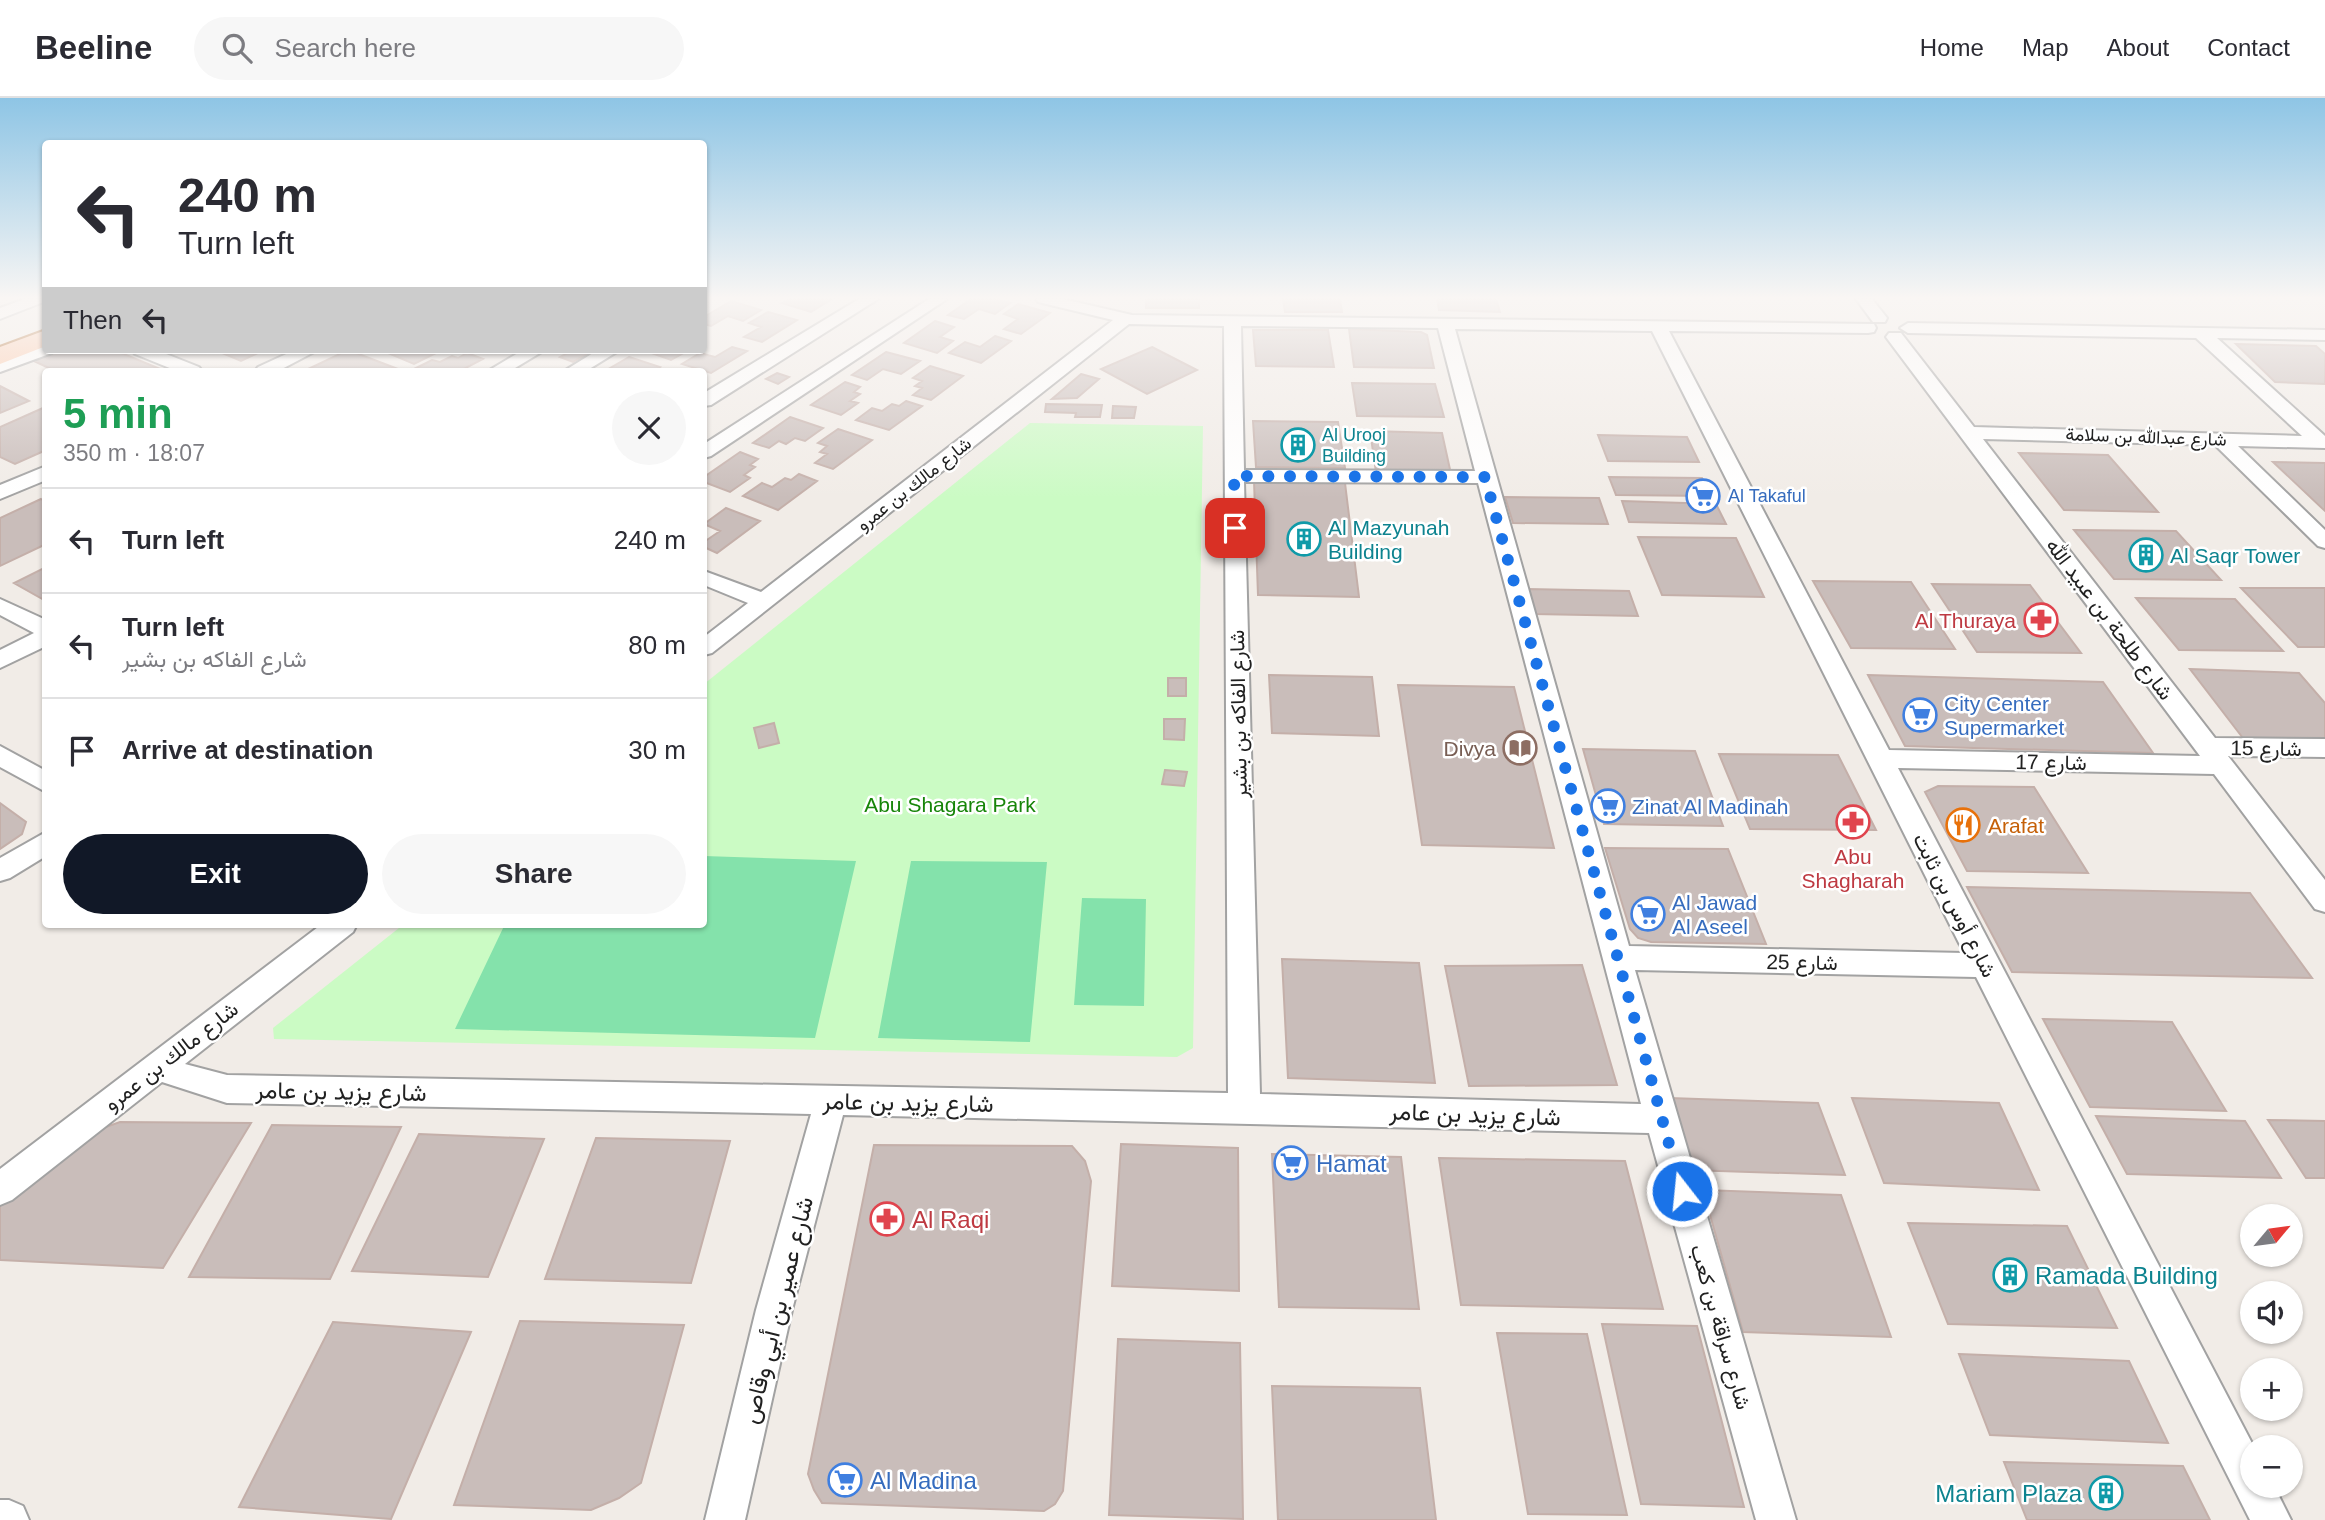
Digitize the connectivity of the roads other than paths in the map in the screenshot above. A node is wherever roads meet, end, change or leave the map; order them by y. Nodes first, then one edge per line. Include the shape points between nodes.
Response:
1 (762, 365) edge
2 (837, 365) edge
3 (1067, 365) edge
4 (1233, 365) edge
5 (1456, 365) edge
6 (1678, 365) edge
7 (1924, 365) edge
8 (2237, 365) edge
9 (707, 399) edge
10 (1968, 433) junction
11 (2220, 439) junction
12 (2323, 442) edge
13 (707, 450) edge
14 (42, 474) edge
15 (1234, 476) junction
16 (1485, 477) junction
17 (0, 493) edge
18 (2325, 542) edge
19 (707, 578) edge
20 (764, 601) junction
21 (0, 606) edge
22 (42, 631) edge
23 (42, 635) edge
24 (707, 646) edge
25 (0, 660) edge
26 (2325, 748) edge
27 (0, 755) edge
28 (2214, 756) junction
29 (1880, 759) junction
30 (42, 781) edge
31 (42, 845) edge
32 (0, 871) edge
33 (2325, 901) edge
34 (338, 928) edge
35 (1617, 958) junction
36 (1986, 965) junction
37 (159, 1066) junction
38 (831, 1100) junction
39 (1244, 1108) junction
40 (1661, 1119) junction
41 (0, 1189) edge
42 (2240, 1460) edge
43 (2260, 1498) edge
44 (0, 1520) edge
45 (9, 1520) edge
46 (725, 1520) edge
47 (1776, 1520) edge
48 (2271, 1520) edge

1 - 9 street
2 - 13 street
3 - 20 street, شارع مالك بن عمرو
4 - 15 street, شارع الفاكه بن بشير
5 - 16 street, شارع سراقة بن كعب
6 - 29 street, شارع أوس بن ثابت
7 - 10 street, شارع طلحة بن عبيد الله
8 - 12 street
10 - 11 street, شارع عبدالله بن سلامة
10 - 28 street, شارع طلحة بن عبيد الله
11 - 12 street, شارع عبدالله بن سلامة
11 - 18 street
14 - 17 street
15 - 16 street
15 - 39 street, شارع الفاكه بن بشير
16 - 35 street, شارع سراقة بن كعب
19 - 20 street
20 - 24 street, شارع مالك بن عمرو
21 - 22 street
23 - 25 street
26 - 28 street, شارع 15
27 - 30 street
28 - 29 street, شارع 17
28 - 33 street, شارع طلحة بن عبيد الله
29 - 36 street, شارع أوس بن ثابت
31 - 32 street
34 - 37 street, شارع مالك بن عمرو
35 - 36 street, شارع 25
35 - 40 street, شارع سراقة بن كعب
36 - 42 street, شارع أوس بن ثابت
37 - 38 street, شارع يزيد بن عامر via 227,1089
37 - 41 street, شارع مالك بن عمرو
38 - 39 street, شارع يزيد بن عامر
38 - 46 street, شارع عمير بن أبي وقاص via 774,1310
39 - 40 street, شارع يزيد بن عامر
40 - 47 street, شارع سراقة بن كعب
43 - 48 street, شارع أوس بن ثابت
44 - 45 street

